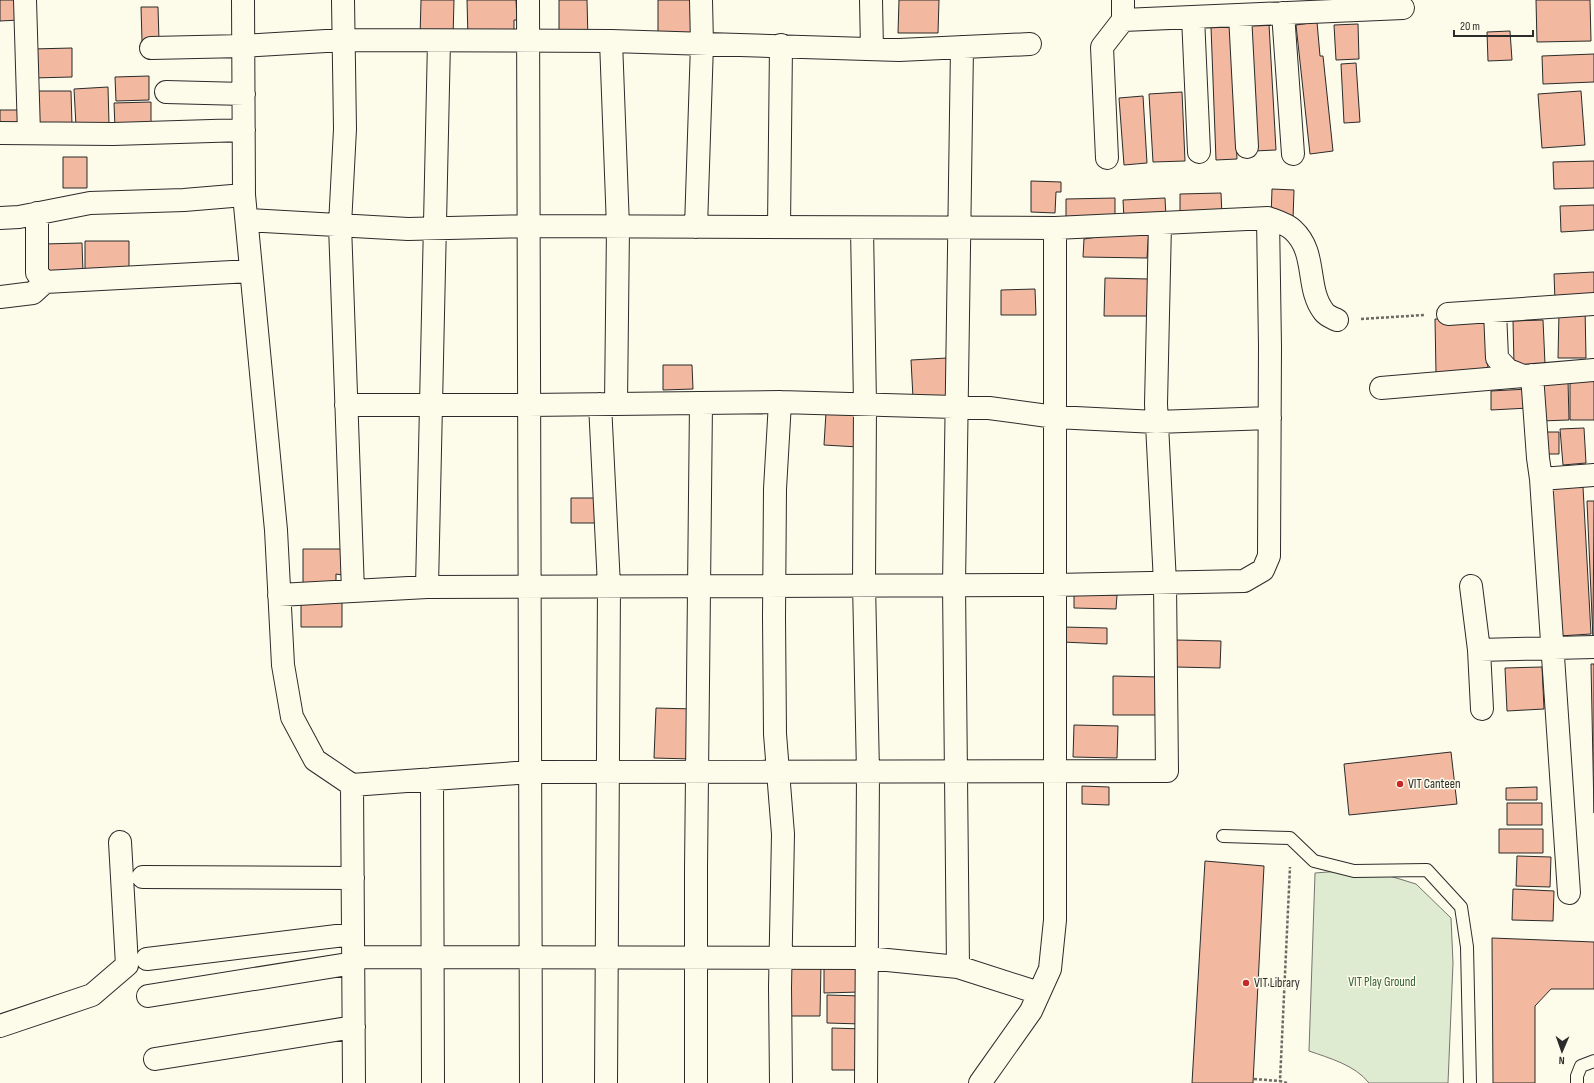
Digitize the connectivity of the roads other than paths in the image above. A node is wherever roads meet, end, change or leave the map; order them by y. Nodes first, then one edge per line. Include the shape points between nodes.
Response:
1 (25, 0) edge
2 (243, 0) edge
3 (343, 0) edge
4 (528, 0) edge
5 (701, 0) edge
6 (871, 0) edge
7 (1403, 8) dead end
8 (1123, 10) edge
9 (1283, 13) junction
10 (1240, 15) junction
11 (1193, 17) junction
12 (343, 40) junction
13 (439, 40) junction
14 (528, 41) junction
15 (611, 41) junction
16 (702, 44) junction
17 (1030, 44) dead end
18 (780, 45) junction
19 (243, 46) junction
20 (962, 47) junction
21 (151, 48) dead end
22 (872, 49) junction
23 (166, 92) dead end
24 (244, 94) junction
25 (244, 130) junction
26 (0, 133) edge
27 (29, 133) junction
28 (1248, 147) dead end
29 (1199, 152) dead end
30 (1293, 154) dead end
31 (1107, 158) dead end
32 (244, 195) junction
33 (37, 213) junction
34 (0, 218) edge
35 (1268, 218) junction
36 (247, 220) junction
37 (1160, 224) junction
38 (340, 225) junction
39 (528, 226) junction
40 (618, 227) junction
41 (696, 227) junction
42 (779, 227) junction
43 (435, 228) junction
44 (862, 228) junction
45 (959, 228) junction
46 (1055, 228) junction
47 (251, 271) junction
48 (44, 282) junction
49 (0, 297) edge
50 (1594, 304) edge
51 (1495, 310) junction
52 (1448, 314) road end
53 (1337, 320) road end
54 (1594, 370) edge
55 (1528, 376) junction
56 (1381, 388) dead end
57 (780, 402) junction
58 (701, 403) junction
59 (608, 404) junction
60 (865, 404) junction
61 (346, 405) junction
62 (430, 405) junction
63 (529, 405) junction
64 (957, 406) junction
65 (1055, 417) junction
66 (1270, 418) junction
67 (1156, 422) junction
68 (1594, 475) edge
69 (1541, 479) junction
70 (1165, 583) junction
71 (864, 584) junction
72 (954, 584) junction
73 (1055, 584) junction
74 (700, 585) junction
75 (775, 585) junction
76 (529, 586) junction
77 (609, 586) junction
78 (1471, 586) dead end
79 (427, 587) junction
80 (353, 591) junction
81 (279, 595) junction
82 (1552, 647) junction
83 (1594, 647) edge
84 (1479, 650) junction
85 (1482, 708) dead end
86 (778, 771) junction
87 (956, 771) junction
88 (1055, 771) junction
89 (530, 772) junction
90 (607, 772) junction
91 (698, 772) junction
92 (868, 772) junction
93 (432, 779) junction
94 (352, 785) junction
95 (1223, 836) dead end
96 (120, 842) dead end
97 (143, 877) dead end
98 (353, 878) junction
99 (1569, 893) dead end
100 (353, 934) junction
101 (433, 957) junction
102 (530, 957) junction
103 (606, 957) junction
104 (696, 957) junction
105 (780, 957) junction
106 (867, 958) junction
107 (147, 959) dead end
108 (353, 960) junction
109 (958, 967) junction
110 (1039, 993) junction
111 (148, 996) dead end
112 (0, 1026) edge
113 (354, 1027) junction
114 (155, 1059) dead end
115 (1594, 1061) edge
116 (354, 1083) edge
117 (433, 1083) edge
118 (531, 1083) edge
119 (606, 1083) edge
120 (696, 1083) edge
121 (781, 1083) edge
122 (866, 1083) edge
123 (980, 1083) edge
124 (1470, 1083) edge
125 (1577, 1083) edge

1 - 27 street
2 - 19 street
3 - 12 street
4 - 14 street
5 - 16 street
6 - 22 street
7 - 9 street
8 - 11 street
8 - 31 street via 1102,46
9 - 10 street
9 - 30 street
10 - 11 street
10 - 28 street
11 - 29 street
12 - 13 street
12 - 19 street
12 - 38 street via 345,129
13 - 14 street
13 - 43 street
14 - 15 street
14 - 39 street
15 - 16 street
15 - 40 street
16 - 18 street
16 - 41 street
17 - 20 street
18 - 22 street
18 - 42 street
19 - 21 street
19 - 24 street
20 - 22 street
20 - 45 street
23 - 24 street
24 - 25 street
25 - 27 street via 113,134
25 - 32 street
26 - 27 street
32 - 33 street via 90,203
32 - 36 street
33 - 34 street
33 - 48 street via 37,273
35 - 37 street
35 - 53 street via 1292,229 1300,237 1308,253 1316,300 1325,314
35 - 66 street
36 - 38 street
36 - 47 street
37 - 46 street
37 - 67 street
38 - 43 street
38 - 61 street
39 - 40 street
39 - 43 street
39 - 63 street
40 - 41 street
40 - 59 street
41 - 42 street
42 - 44 street
43 - 62 street
44 - 45 street
44 - 60 street
45 - 46 street
45 - 64 street
46 - 65 street
47 - 48 street
47 - 81 street via 276,530
48 - 49 street via 33,293
50 - 51 street
51 - 52 street
51 - 55 street via 1497,358 1508,370
54 - 55 street
55 - 56 street
55 - 69 street
57 - 58 street
57 - 60 street
57 - 75 street via 775,489
58 - 59 street
58 - 74 street
59 - 63 street
59 - 77 street
60 - 64 street
60 - 71 street
61 - 62 street
61 - 80 street
62 - 63 street
62 - 79 street
63 - 76 street
64 - 65 street
64 - 72 street
65 - 67 street
65 - 73 street
66 - 67 street
66 - 70 street via 1269,556 1263,570 1244,581
67 - 70 street
68 - 69 street
69 - 82 street
70 - 73 street
70 - 88 street via 1167,771
71 - 72 street
71 - 75 street
71 - 92 street
72 - 73 street
72 - 87 street
73 - 88 street
74 - 75 street
74 - 77 street
74 - 91 street
75 - 86 street via 775,734
76 - 77 street
76 - 79 street
76 - 89 street
77 - 90 street
78 - 84 street
79 - 80 street
80 - 81 street
81 - 94 street via 283,665 292,717 315,760
82 - 83 street
82 - 84 street
82 - 99 street
84 - 85 street
86 - 91 street
86 - 92 street
86 - 105 street via 783,834
87 - 88 street
87 - 92 street
87 - 109 street
88 - 110 street via 1055,920 1050,969
89 - 90 street
89 - 93 street
89 - 102 street
90 - 91 street
90 - 103 street
91 - 104 street
92 - 106 street
93 - 94 street
93 - 101 street
94 - 98 street
95 - 124 lane via 1290,838 1314,860 1354,871 1427,870 1460,907 1467,947
96 - 112 street via 127,965 92,995
97 - 98 street
98 - 100 street
100 - 107 street
100 - 108 street
101 - 102 street
101 - 108 street
101 - 117 street
102 - 103 street
102 - 118 street
103 - 104 street
103 - 119 street
104 - 105 street
104 - 120 street
105 - 106 street
105 - 121 street
106 - 109 street
106 - 122 street
108 - 111 street
108 - 113 street
109 - 110 street
110 - 123 street via 1031,1011
113 - 114 street
113 - 116 street
115 - 125 lane via 1581,1066

